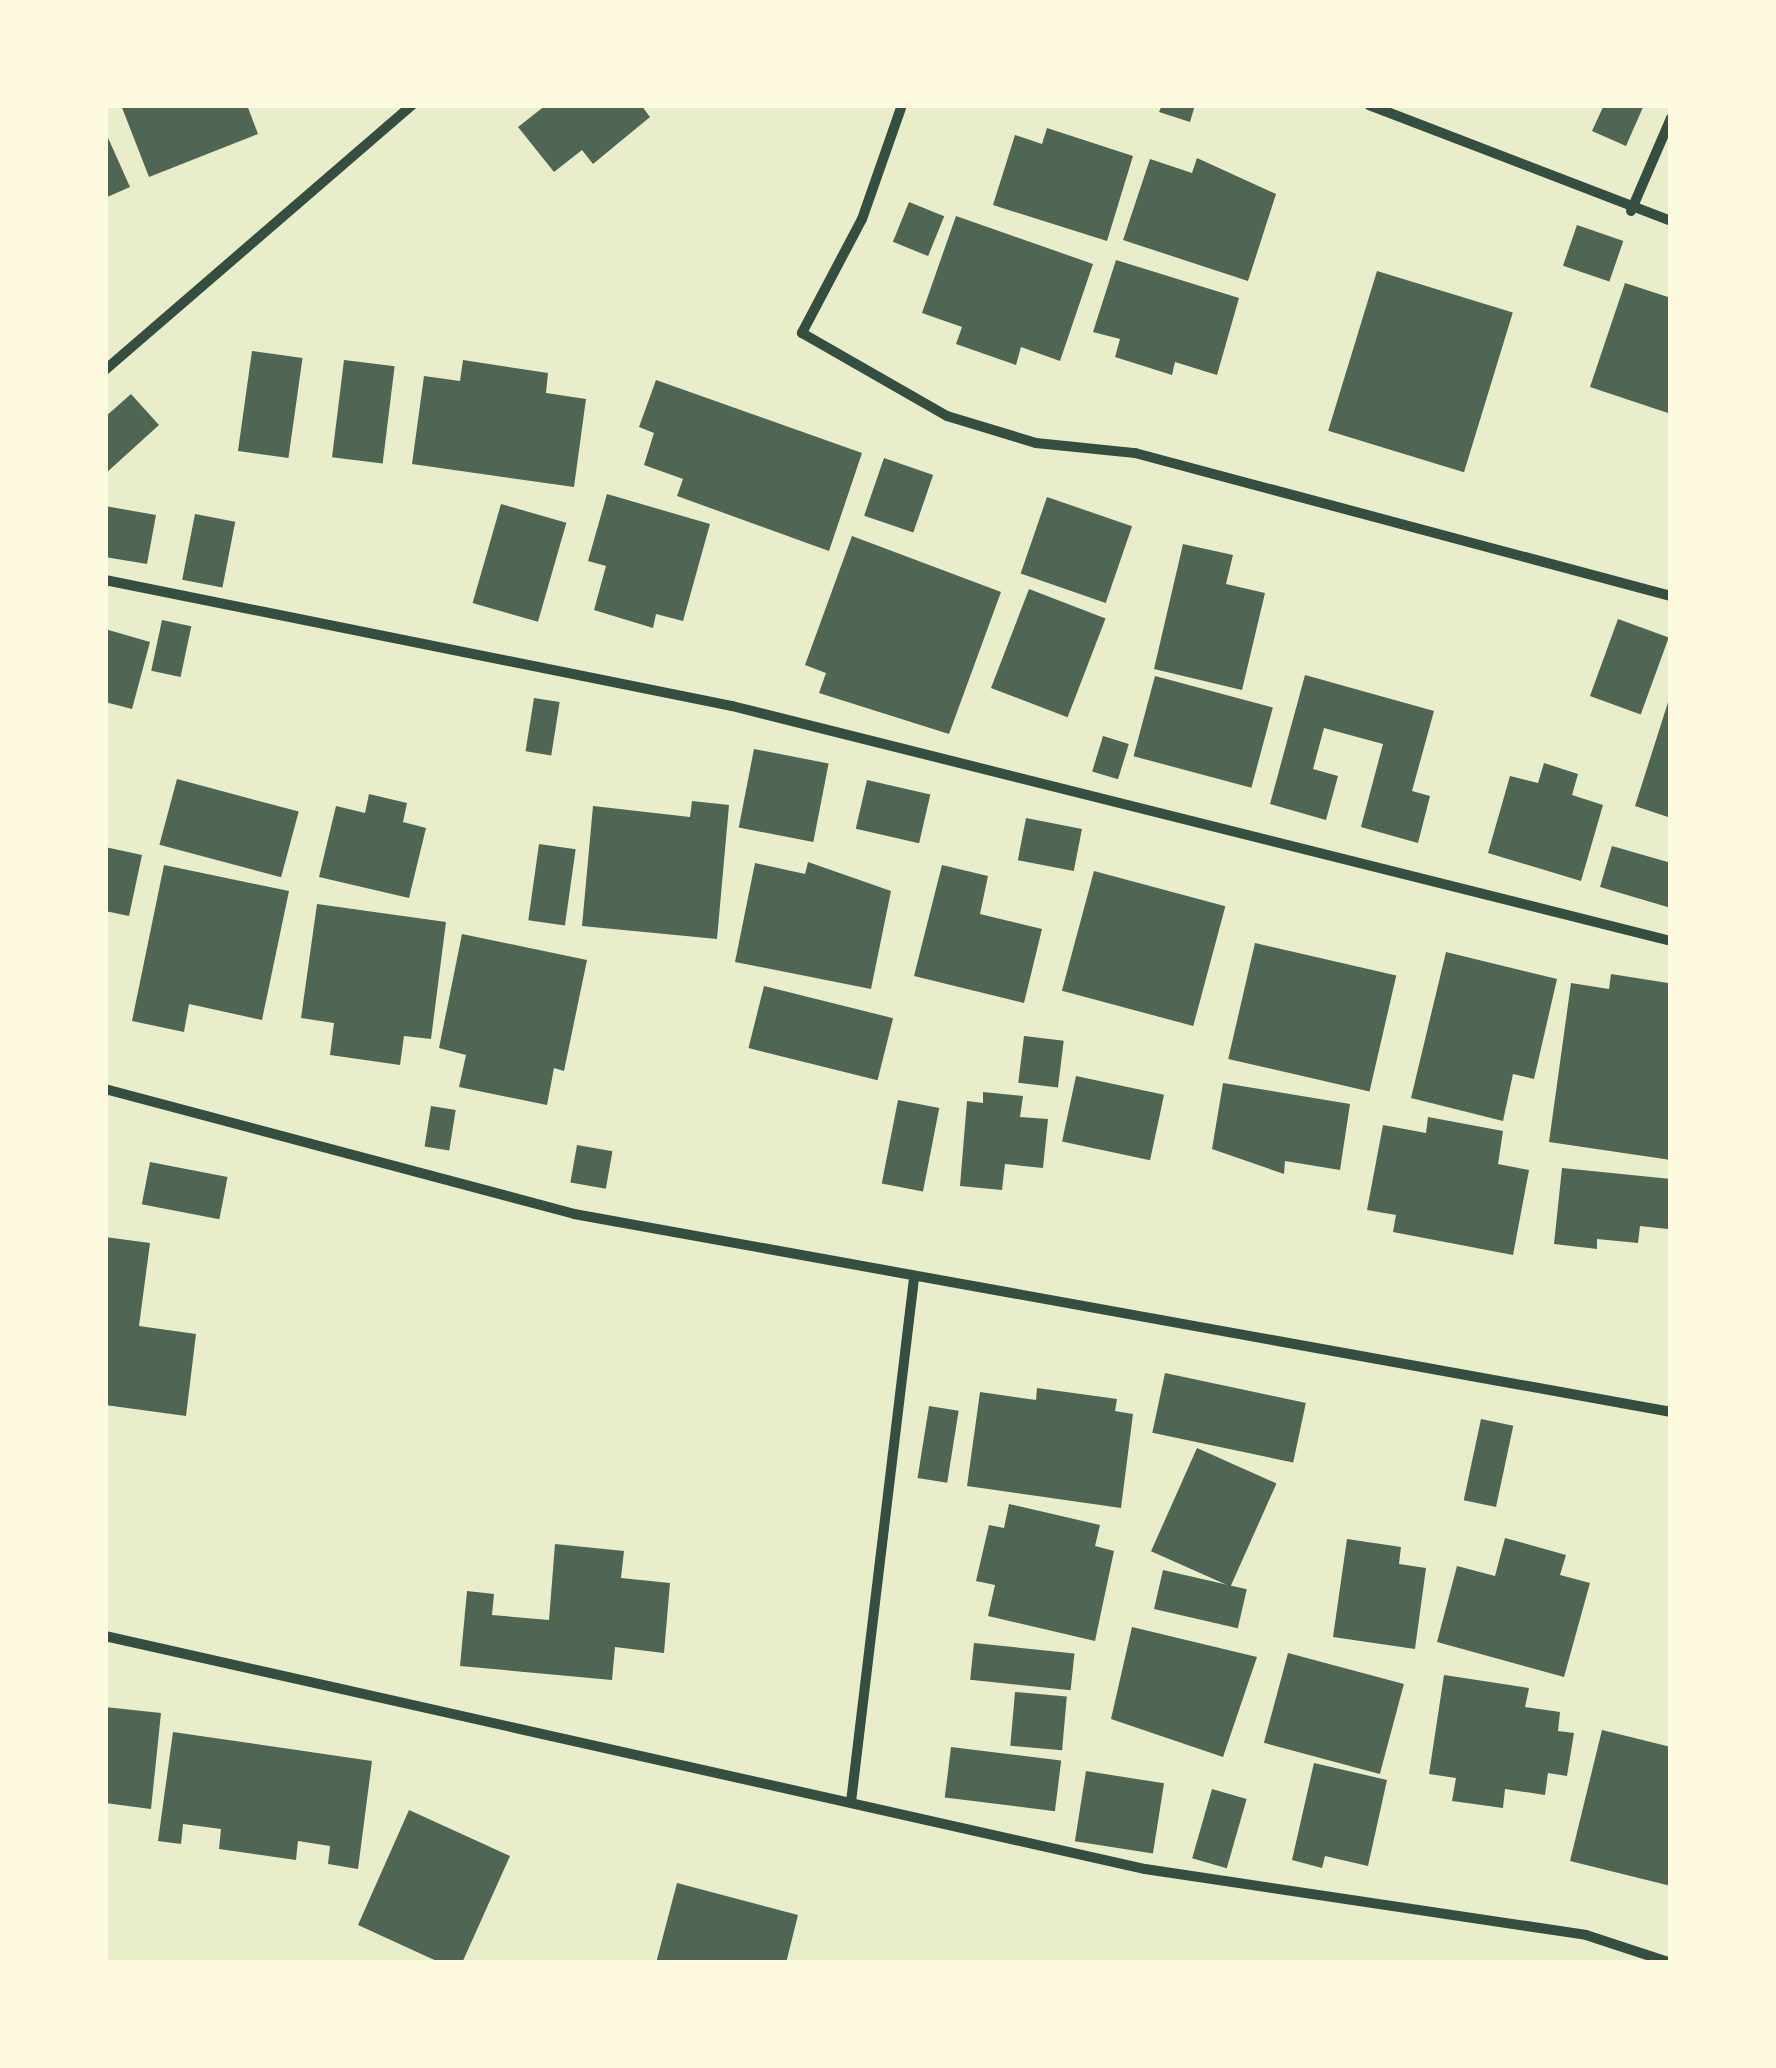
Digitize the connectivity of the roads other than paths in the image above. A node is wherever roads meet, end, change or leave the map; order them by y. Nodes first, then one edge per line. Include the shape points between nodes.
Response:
1 (412, 105) edge
2 (902, 105) edge
3 (1369, 105) edge
4 (1671, 118) edge
5 (1631, 211) junction
6 (1671, 221) edge
7 (105, 370) edge
8 (105, 580) edge
9 (1671, 596) edge
10 (1671, 941) edge
11 (105, 1090) edge
12 (914, 1278) junction
13 (1671, 1412) edge
14 (105, 1636) edge
15 (851, 1802) junction
16 (1671, 1963) edge

1 - 7 street
2 - 9 street via 862,219 802,333 946,416 1036,444 1135,452
3 - 5 street
4 - 5 street
5 - 6 street
8 - 10 street via 732,706
11 - 12 street via 574,1214
12 - 13 street
12 - 15 street
14 - 15 street
15 - 16 street via 1145,1869 1586,1936

